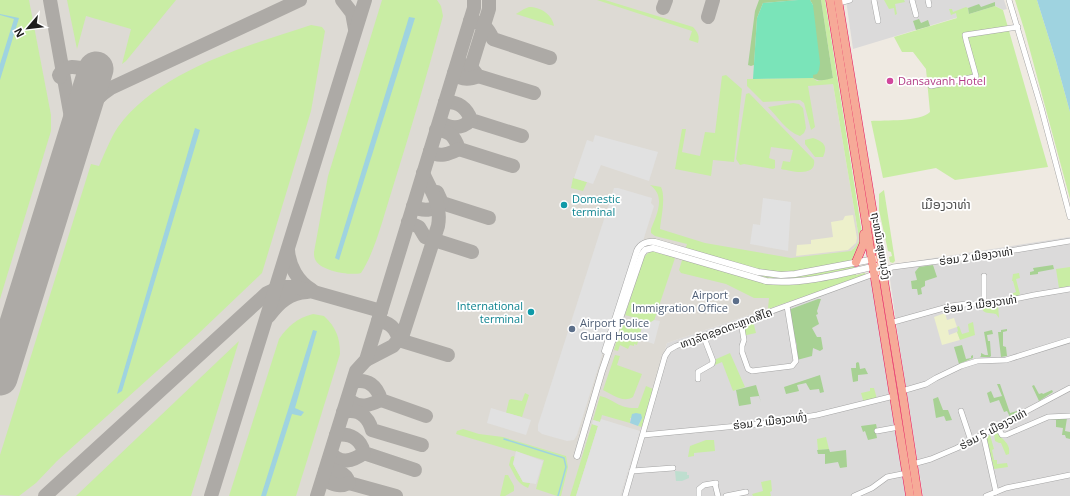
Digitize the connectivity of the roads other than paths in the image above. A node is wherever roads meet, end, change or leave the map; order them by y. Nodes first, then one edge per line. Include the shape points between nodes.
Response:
1 (830, 0) edge
2 (850, 0) edge
3 (874, 0) edge
4 (912, 0) edge
5 (1009, 0) edge
6 (838, 2) edge
7 (916, 16) dead end
8 (878, 21) dead end
9 (1018, 27) junction
10 (931, 86) dead end
11 (859, 184) junction
12 (1070, 217) edge
13 (1070, 241) edge
14 (681, 249) junction
15 (679, 256) junction
16 (856, 262) junction
17 (877, 265) junction
18 (804, 272) junction
19 (753, 274) junction
20 (984, 276) dead end
21 (805, 280) junction
22 (1070, 289) edge
23 (984, 304) junction
24 (787, 306) junction
25 (741, 322) junction
26 (890, 323) junction
27 (703, 335) junction
28 (1070, 340) edge
29 (698, 378) dead end
30 (1070, 388) edge
31 (902, 391) junction
32 (894, 396) junction
33 (961, 411) dead end
34 (1070, 416) edge
35 (899, 426) junction
36 (997, 426) junction
37 (876, 431) dead end
38 (983, 434) junction
39 (643, 435) junction
40 (971, 441) junction
41 (581, 443) junction
42 (577, 456) dead end
43 (913, 464) junction
44 (673, 468) dead end
45 (632, 471) junction
46 (907, 474) junction
47 (1070, 475) edge
48 (746, 492) dead end
49 (996, 492) junction
50 (625, 496) edge
51 (699, 496) edge
52 (718, 496) edge
53 (726, 496) edge
54 (854, 496) edge
55 (910, 496) edge
56 (918, 496) edge
57 (986, 496) edge

1 - 11 highway, ຖະຫນົນສຸພານຸວົງ
2 - 6 street
3 - 8 street
4 - 7 street
5 - 9 street
6 - 17 highway, ຖະຫນົນສຸພານຸວົງ
9 - 10 street via 965,35 976,76
9 - 12 street
11 - 16 highway via 864,243
11 - 17 highway, ຖະຫນົນສຸພານຸວົງ
13 - 17 street, ຮ່ອມ 2 ເມືອງວາທ່າ via 893,267
14 - 15 street
14 - 19 street
14 - 41 street via 651,241 639,248 580,432
15 - 19 street
15 - 41 street via 653,248 645,250 642,254 602,371
16 - 17 street
16 - 18 street
17 - 21 street
17 - 24 street, ທາງລັດຊອດຕະຫຼາດສີໄຄ
17 - 26 highway, ຖະຫນົນສຸພານຸວົງ
17 - 32 highway, ຖະຫນົນສຸພານຸວົງ
18 - 19 street via 781,275
18 - 21 street
19 - 21 street via 766,281
20 - 23 street
22 - 23 street, ຮ່ອມ 3 ເມືອງວາທ່າ
23 - 26 street, ຮ່ອມ 3 ເມືອງວາທ່າ via 951,306
24 - 25 street, ທາງລັດຊອດຕະຫຼາດສີໄຄ
24 - 25 street via 796,361 792,366 752,371 748,369 742,352 744,340
25 - 27 street, ທາງລັດຊອດຕະຫຼາດສີໄຄ
26 - 31 highway, ຖະຫນົນສຸພານຸວົງ
27 - 29 street via 713,361 698,372
27 - 39 street, ທາງລັດຊອດຕະຫຼາດສີໄຄ via 676,346 665,356
28 - 31 street via 1006,360 977,361 961,366 926,384
30 - 36 street, ຮ່ອມ 5 ເມືອງວາທ່າ
31 - 43 highway, ຖະຫນົນສຸພານຸວົງ
32 - 35 highway, ຖະຫນົນສຸພານຸວົງ
32 - 39 street, ຮ່ອມ 2 ເມືອງວາທົ່ງ via 817,415 769,423
33 - 40 street
34 - 36 street via 1048,416 1006,435 1002,435
35 - 37 street
35 - 46 highway, ຖະຫນົນສຸພານຸວົງ
36 - 38 street, ຮ່ອມ 5 ເມືອງວາທ່າ
38 - 40 street, ຮ່ອມ 5 ເມືອງວາທ່າ
38 - 49 street
39 - 45 street, ທາງລັດຊອດຕະຫຼາດສີໄຄ
40 - 43 street, ຮ່ອມ 5 ເມືອງວາທ່າ
41 - 42 street
43 - 56 highway, ຖະຫນົນສຸພານຸວົງ
44 - 45 street
45 - 50 street, ທາງລັດຊອດຕະຫຼາດສີໄຄ
46 - 54 street via 887,477 872,488
46 - 55 highway, ຖະຫນົນສຸພານຸວົງ
47 - 49 street
48 - 53 street
49 - 57 street
51 - 52 street via 699,489 704,485 715,484

